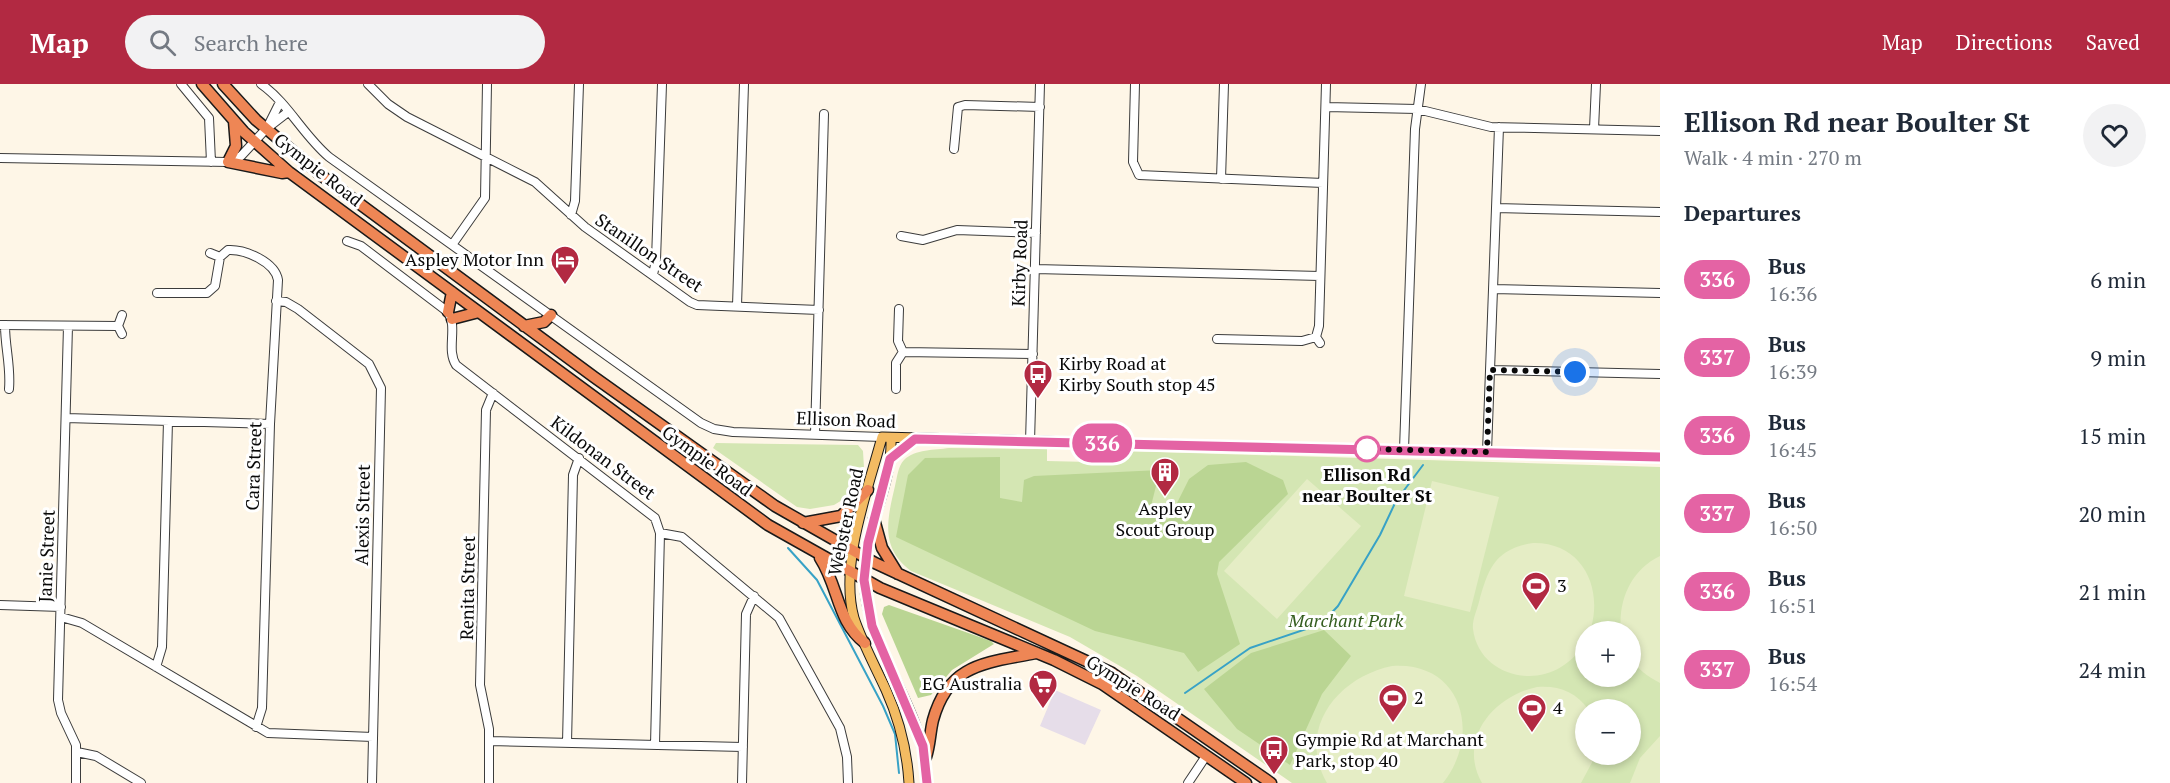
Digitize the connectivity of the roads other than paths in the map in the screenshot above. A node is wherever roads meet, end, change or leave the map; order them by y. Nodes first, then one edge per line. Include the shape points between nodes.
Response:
1 (181, 84) edge
2 (202, 84) edge
3 (223, 84) edge
4 (261, 84) edge
5 (368, 84) edge
6 (488, 84) edge
7 (579, 84) edge
8 (662, 84) edge
9 (744, 84) edge
10 (1040, 84) edge
11 (1135, 84) edge
12 (1224, 84) edge
13 (1326, 84) edge
14 (1421, 84) edge
15 (1596, 84) edge
16 (280, 102) junction
17 (1040, 107) junction
18 (1326, 107) junction
19 (1417, 109) junction
20 (288, 112) junction
21 (824, 114) dead end
22 (234, 121) junction
23 (1499, 127) junction
24 (266, 129) junction
25 (1594, 129) junction
26 (1660, 131) edge
27 (255, 142) junction
28 (954, 149) dead end
29 (486, 156) junction
30 (0, 158) edge
31 (211, 162) junction
32 (228, 162) junction
33 (289, 172) junction
34 (1221, 179) junction
35 (1323, 183) junction
36 (1496, 208) junction
37 (1660, 212) edge
38 (571, 215) junction
39 (1036, 233) junction
40 (901, 236) dead end
41 (346, 241) dead end
42 (452, 245) junction
43 (210, 253) dead end
44 (220, 257) junction
45 (1035, 268) junction
46 (653, 275) junction
47 (1320, 276) junction
48 (1493, 289) junction
49 (452, 292) junction
50 (1660, 293) edge
51 (157, 294) dead end
52 (276, 301) junction
53 (737, 306) junction
54 (819, 309) junction
55 (899, 309) dead end
56 (479, 312) junction
57 (122, 315) dead end
58 (551, 315) junction
59 (450, 316) junction
60 (3, 325) edge
61 (68, 326) junction
62 (525, 326) junction
63 (1217, 339) dead end
64 (903, 352) junction
65 (1033, 354) junction
66 (1490, 370) junction
67 (1660, 374) edge
68 (9, 389) dead end
69 (896, 389) dead end
70 (493, 393) junction
71 (66, 418) junction
72 (168, 421) junction
73 (270, 424) junction
74 (714, 429) joint
75 (815, 434) junction
76 (887, 438) junction
77 (915, 439) junction
78 (1030, 442) junction
79 (1404, 450) junction
80 (1487, 452) junction
81 (1660, 457) edge
82 (579, 458) junction
83 (890, 459) junction
84 (868, 490) junction
85 (874, 519) junction
86 (803, 523) junction
87 (660, 533) junction
88 (853, 552) junction
89 (818, 556) junction
90 (866, 558) junction
91 (850, 573) junction
92 (898, 574) junction
93 (864, 580) junction
94 (754, 596) junction
95 (0, 605) edge
96 (61, 607) junction
97 (61, 617) junction
98 (865, 643) junction
99 (1036, 652) junction
100 (156, 667) junction
101 (256, 727) junction
102 (373, 737) junction
103 (490, 741) junction
104 (567, 742) junction
105 (655, 745) junction
106 (743, 747) junction
107 (77, 752) junction
108 (1206, 756) junction
109 (926, 757) junction
110 (76, 783) edge
111 (141, 783) edge
112 (372, 783) edge
113 (489, 783) edge
114 (742, 783) edge
115 (848, 783) edge
116 (909, 783) edge
117 (927, 783) edge
118 (1188, 783) edge
119 (1246, 783) edge
120 (1271, 783) edge

1 - 31 street via 209,118
2 - 22 highway, Gympie Road
3 - 24 highway, Gympie Road
4 - 16 street, Gympie Road
5 - 29 street, Stanillon Street via 407,117
6 - 29 street
7 - 38 street via 575,201
8 - 46 street
9 - 53 street
10 - 17 street, Kirby Road
11 - 34 street via 1134,176
12 - 34 street
13 - 18 street
14 - 19 street
15 - 25 street
16 - 20 street, Gympie Road
16 - 24 street, Gympie Road
17 - 28 street via 958,107
17 - 39 street, Kirby Road
18 - 19 street
18 - 35 street
19 - 23 street
19 - 79 street
20 - 24 street, Gympie Road
20 - 42 street, Gympie Road via 310,141 329,157
21 - 54 street
22 - 27 highway, Gympie Road
22 - 32 highway via 236,146
23 - 25 street
23 - 36 street
24 - 27 street
24 - 62 highway, Gympie Road via 322,176
25 - 26 street
27 - 32 street
27 - 33 highway, Gympie Road
29 - 38 street, Stanillon Street via 535,182
29 - 42 street via 484,202
30 - 31 street
31 - 32 street
32 - 33 highway
33 - 49 highway, Gympie Road
34 - 35 street
35 - 47 street
36 - 37 street
36 - 48 street
38 - 46 street, Stanillon Street
39 - 40 street via 957,230 923,240
39 - 45 street, Kirby Road
41 - 59 street via 361,246
42 - 58 street, Gympie Road
43 - 44 street, Cara Street
44 - 51 street via 215,286 207,293
44 - 52 street, Cara Street via 228,250 238,250 270,266 277,276
45 - 47 street
45 - 65 street, Kirby Road
46 - 53 street, Stanillon Street via 697,305
47 - 63 street via 1318,340
48 - 50 street
48 - 66 street
49 - 56 highway, Gympie Road
49 - 59 highway
52 - 73 street, Cara Street
52 - 102 street, Alexis Street via 298,309 369,364 381,388
53 - 54 street, Stanillon Street
54 - 75 street
55 - 64 street via 898,341
56 - 59 highway
56 - 89 highway, Gympie Road via 738,505
57 - 61 street via 120,330
58 - 62 highway via 544,322
58 - 74 street, Gympie Road
59 - 70 street, Kildonan Street via 454,362
60 - 61 street
60 - 68 street via 5,353 11,365
61 - 71 street, Janie Street
62 - 86 highway, Gympie Road via 730,475
64 - 65 street
64 - 69 street via 896,363
65 - 78 street, Kirby Road
66 - 67 street
66 - 80 street
70 - 82 street, Kildonan Street
70 - 103 street, Renita Street via 486,410 480,685
71 - 72 street
71 - 96 street, Janie Street
72 - 73 street
72 - 100 street via 162,647
73 - 101 street, Cara Street via 262,708
74 - 75 street, Ellison Road
75 - 76 street, Ellison Road
76 - 77 main road, Ellison Road
76 - 83 main road, Webster Road
76 - 84 main road, Webster Road
77 - 78 main road, Ellison Road
77 - 83 main road
78 - 79 main road, Ellison Road
79 - 80 main road, Ellison Road
80 - 81 main road, Ellison Road
82 - 87 street, Kildonan Street via 650,511
82 - 104 street via 573,475
83 - 85 main road, Webster Road
84 - 86 highway via 841,516
84 - 88 main road, Webster Road
85 - 90 main road, Webster Road
85 - 92 highway via 882,548
86 - 88 highway, Gympie Road
87 - 94 street via 682,537
87 - 105 street
88 - 90 highway, Gympie Road
88 - 91 main road, Webster Road
89 - 91 highway, Gympie Road
89 - 98 highway via 829,574 851,633
90 - 92 highway, Gympie Road
90 - 93 main road, Webster Road
91 - 93 highway, Gympie Road
91 - 98 main road, Webster Road via 852,608
92 - 120 highway, Gympie Road via 1112,674
93 - 99 highway, Gympie Road
93 - 109 main road, Webster Road via 872,626
94 - 106 street via 746,614
94 - 115 street via 783,624 836,720 846,748
95 - 96 street
96 - 97 street, Janie Street
97 - 100 street via 82,623
97 - 107 street, Janie Street via 58,704
98 - 116 main road, Webster Road via 896,715
99 - 108 highway, Gympie Road via 1102,684
99 - 109 highway via 973,667 956,681 942,697
100 - 101 street
101 - 102 street via 274,734
102 - 112 street, Alexis Street
103 - 104 street
103 - 113 street, Renita Street
104 - 105 street
105 - 106 street
106 - 114 street
107 - 110 street, Janie Street
107 - 111 street via 90,753
108 - 118 street
108 - 119 highway, Gympie Road
109 - 117 main road, Webster Road

